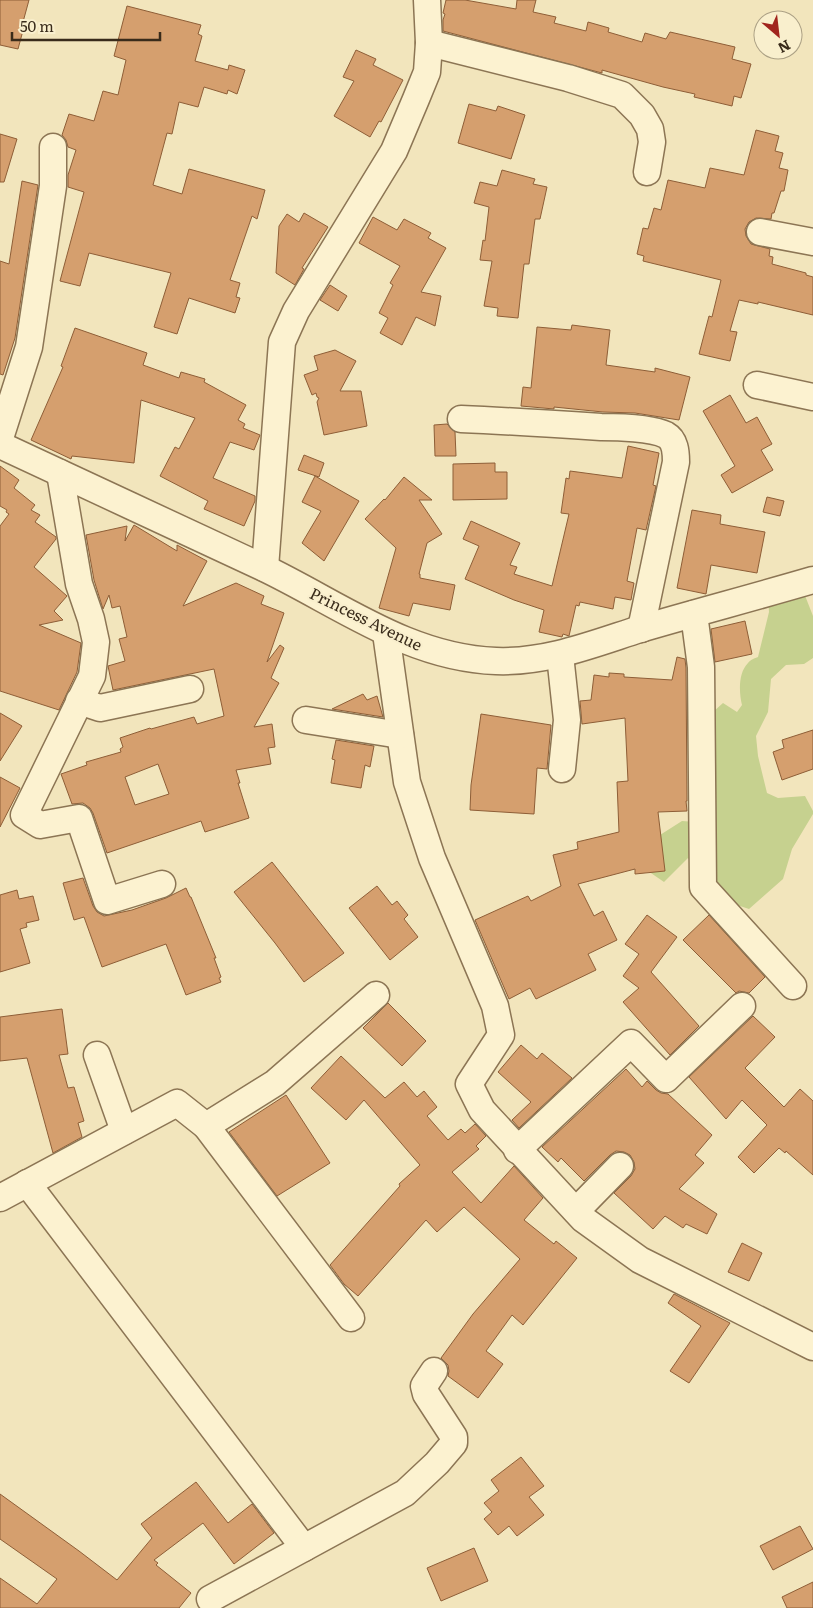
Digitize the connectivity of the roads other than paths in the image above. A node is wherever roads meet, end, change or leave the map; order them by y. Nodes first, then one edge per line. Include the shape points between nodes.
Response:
1 (427, 0) edge
2 (429, 43) junction
3 (53, 147) dead end
4 (647, 172) dead end
5 (760, 232) dead end
6 (813, 242) edge
7 (757, 385) dead end
8 (813, 397) edge
9 (461, 419) dead end
10 (0, 438) edge
11 (0, 445) edge
12 (60, 473) junction
13 (265, 568) junction
14 (813, 580) edge
15 (694, 614) junction
16 (641, 629) junction
17 (386, 633) junction
18 (560, 655) junction
19 (190, 689) dead end
20 (79, 701) junction
21 (306, 720) dead end
22 (400, 735) junction
23 (562, 769) dead end
24 (162, 884) dead end
25 (793, 986) dead end
26 (376, 995) dead end
27 (742, 1006) dead end
28 (97, 1055) dead end
29 (206, 1126) junction
30 (124, 1131) junction
31 (518, 1150) junction
32 (620, 1166) dead end
33 (27, 1183) junction
34 (0, 1198) edge
35 (576, 1211) junction
36 (351, 1318) dead end
37 (813, 1347) edge
38 (434, 1371) dead end
39 (304, 1548) junction
40 (210, 1599) dead end

1 - 2 street
2 - 4 street via 622,95 642,115 650,129 652,142
2 - 13 street via 426,72 394,151 296,311 282,342
3 - 10 street via 53,186 28,347
5 - 6 street
7 - 8 street
9 - 16 street via 628,428 657,432 671,440 676,462
11 - 12 street, Princess Avenue
12 - 13 street, Princess Avenue
12 - 20 street via 79,584 96,642 92,676
13 - 17 street, Princess Avenue
14 - 15 street, Princess Avenue
15 - 16 street, Princess Avenue
15 - 25 street via 701,667 703,887
16 - 18 street, Princess Avenue
17 - 18 street, Princess Avenue via 457,657 497,661
17 - 22 street
18 - 23 street via 567,720
19 - 20 street via 100,708
20 - 24 street via 24,814 40,825 79,818 107,901
21 - 22 street
22 - 31 street via 407,782 432,858 495,1006 501,1036 468,1084 482,1110
26 - 29 street via 276,1083
27 - 31 street via 666,1079 631,1043
28 - 30 street
29 - 30 street via 177,1102
29 - 36 street
30 - 33 street
31 - 35 street
32 - 35 street
33 - 34 street
33 - 39 street
35 - 37 street via 640,1260
38 - 39 street via 424,1386 426,1394 454,1437 454,1442 405,1493
39 - 40 street

